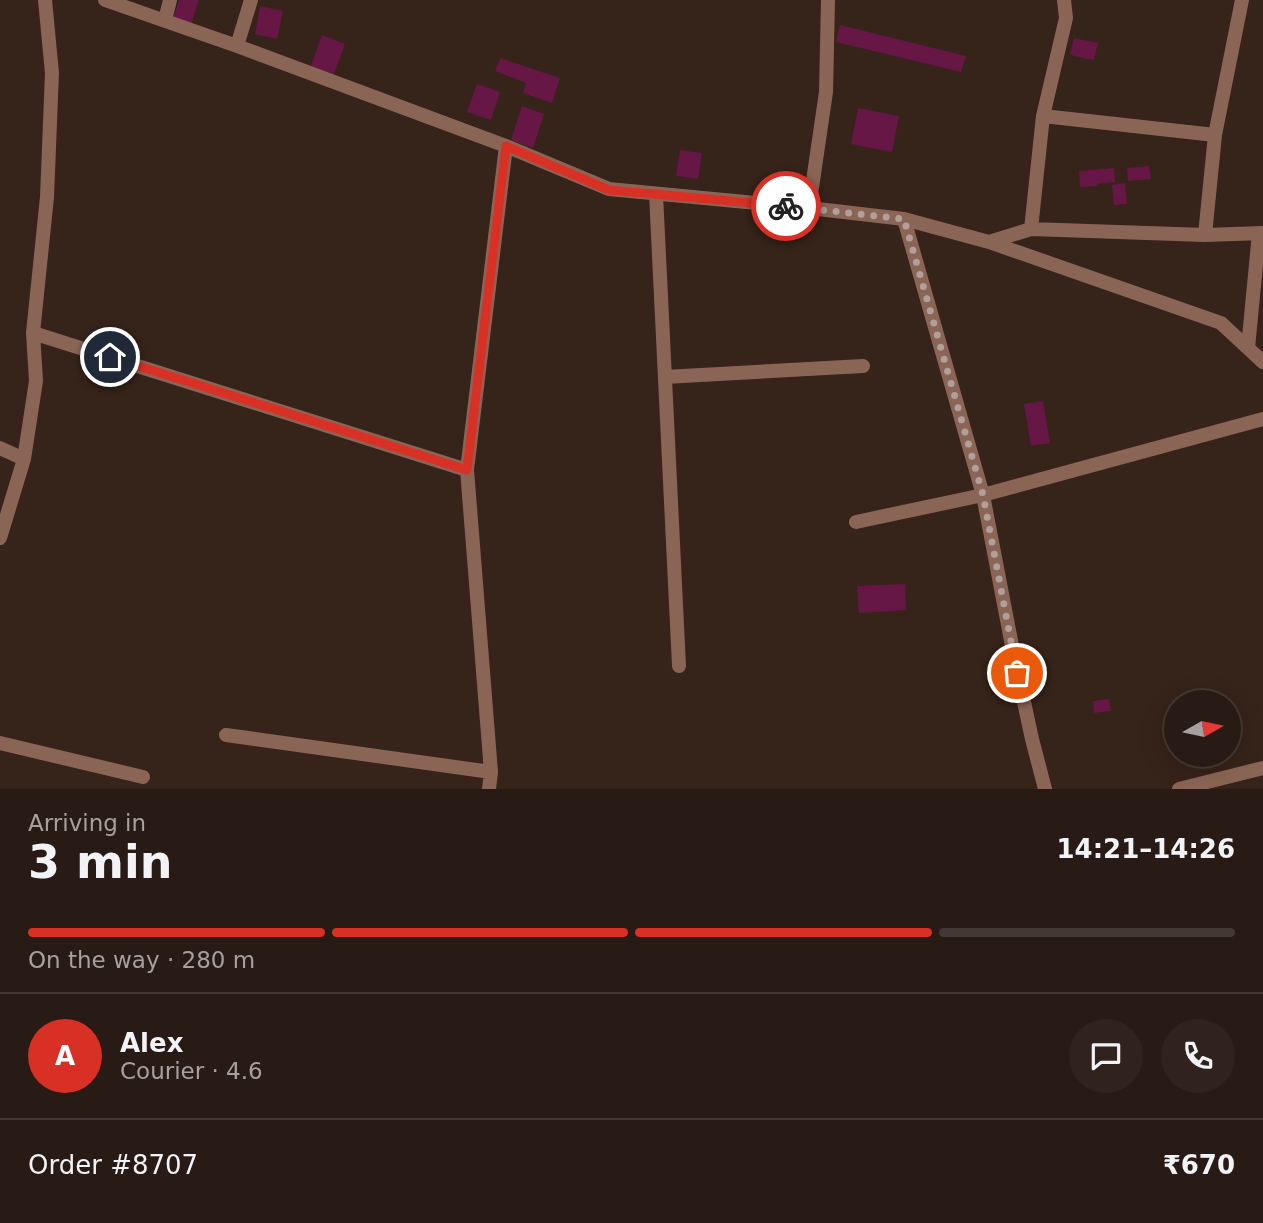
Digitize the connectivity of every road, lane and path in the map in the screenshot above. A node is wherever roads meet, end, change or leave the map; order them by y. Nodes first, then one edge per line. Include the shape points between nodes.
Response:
1 (45, 0) edge
2 (104, 0) edge
3 (170, 0) edge
4 (251, 0) edge
5 (828, 0) edge
6 (1064, 0) edge
7 (1242, 0) edge
8 (165, 20) junction
9 (237, 46) junction
10 (1043, 116) junction
11 (1215, 135) junction
12 (506, 146) junction
13 (656, 194) junction
14 (809, 208) junction
15 (904, 219) junction
16 (1031, 229) junction
17 (1261, 233) edge
18 (1205, 235) junction
19 (989, 242) junction
20 (33, 333) junction
21 (1248, 348) junction
22 (1263, 362) edge
23 (863, 366) dead end
24 (665, 377) junction
25 (1263, 419) edge
26 (0, 449) edge
27 (24, 459) junction
28 (467, 470) junction
29 (983, 495) junction
30 (856, 522) dead end
31 (0, 538) edge
32 (679, 666) dead end
33 (226, 735) dead end
34 (0, 743) edge
35 (1263, 768) edge
36 (492, 772) junction
37 (143, 776) dead end
38 (489, 789) edge
39 (1045, 789) edge
40 (1179, 789) edge

1 - 20 street via 52,73 47,197
2 - 8 street
3 - 8 street
4 - 9 street
5 - 14 street via 826,92
6 - 10 street via 1066,18
7 - 11 street
8 - 9 street
9 - 12 street
10 - 11 street
10 - 16 street
11 - 18 street
12 - 13 street via 609,190
12 - 28 street
13 - 14 street
13 - 24 street
14 - 15 street
15 - 19 street
15 - 29 street
16 - 18 street
16 - 19 street
17 - 18 street
17 - 21 street
19 - 21 street via 1221,323
20 - 27 street via 36,381
20 - 28 street
21 - 22 street
23 - 24 street
24 - 32 street
25 - 29 street
26 - 27 street
27 - 31 street
28 - 36 street
29 - 30 street
29 - 39 street via 1015,664
33 - 36 street
34 - 37 street
35 - 40 street
36 - 38 street

